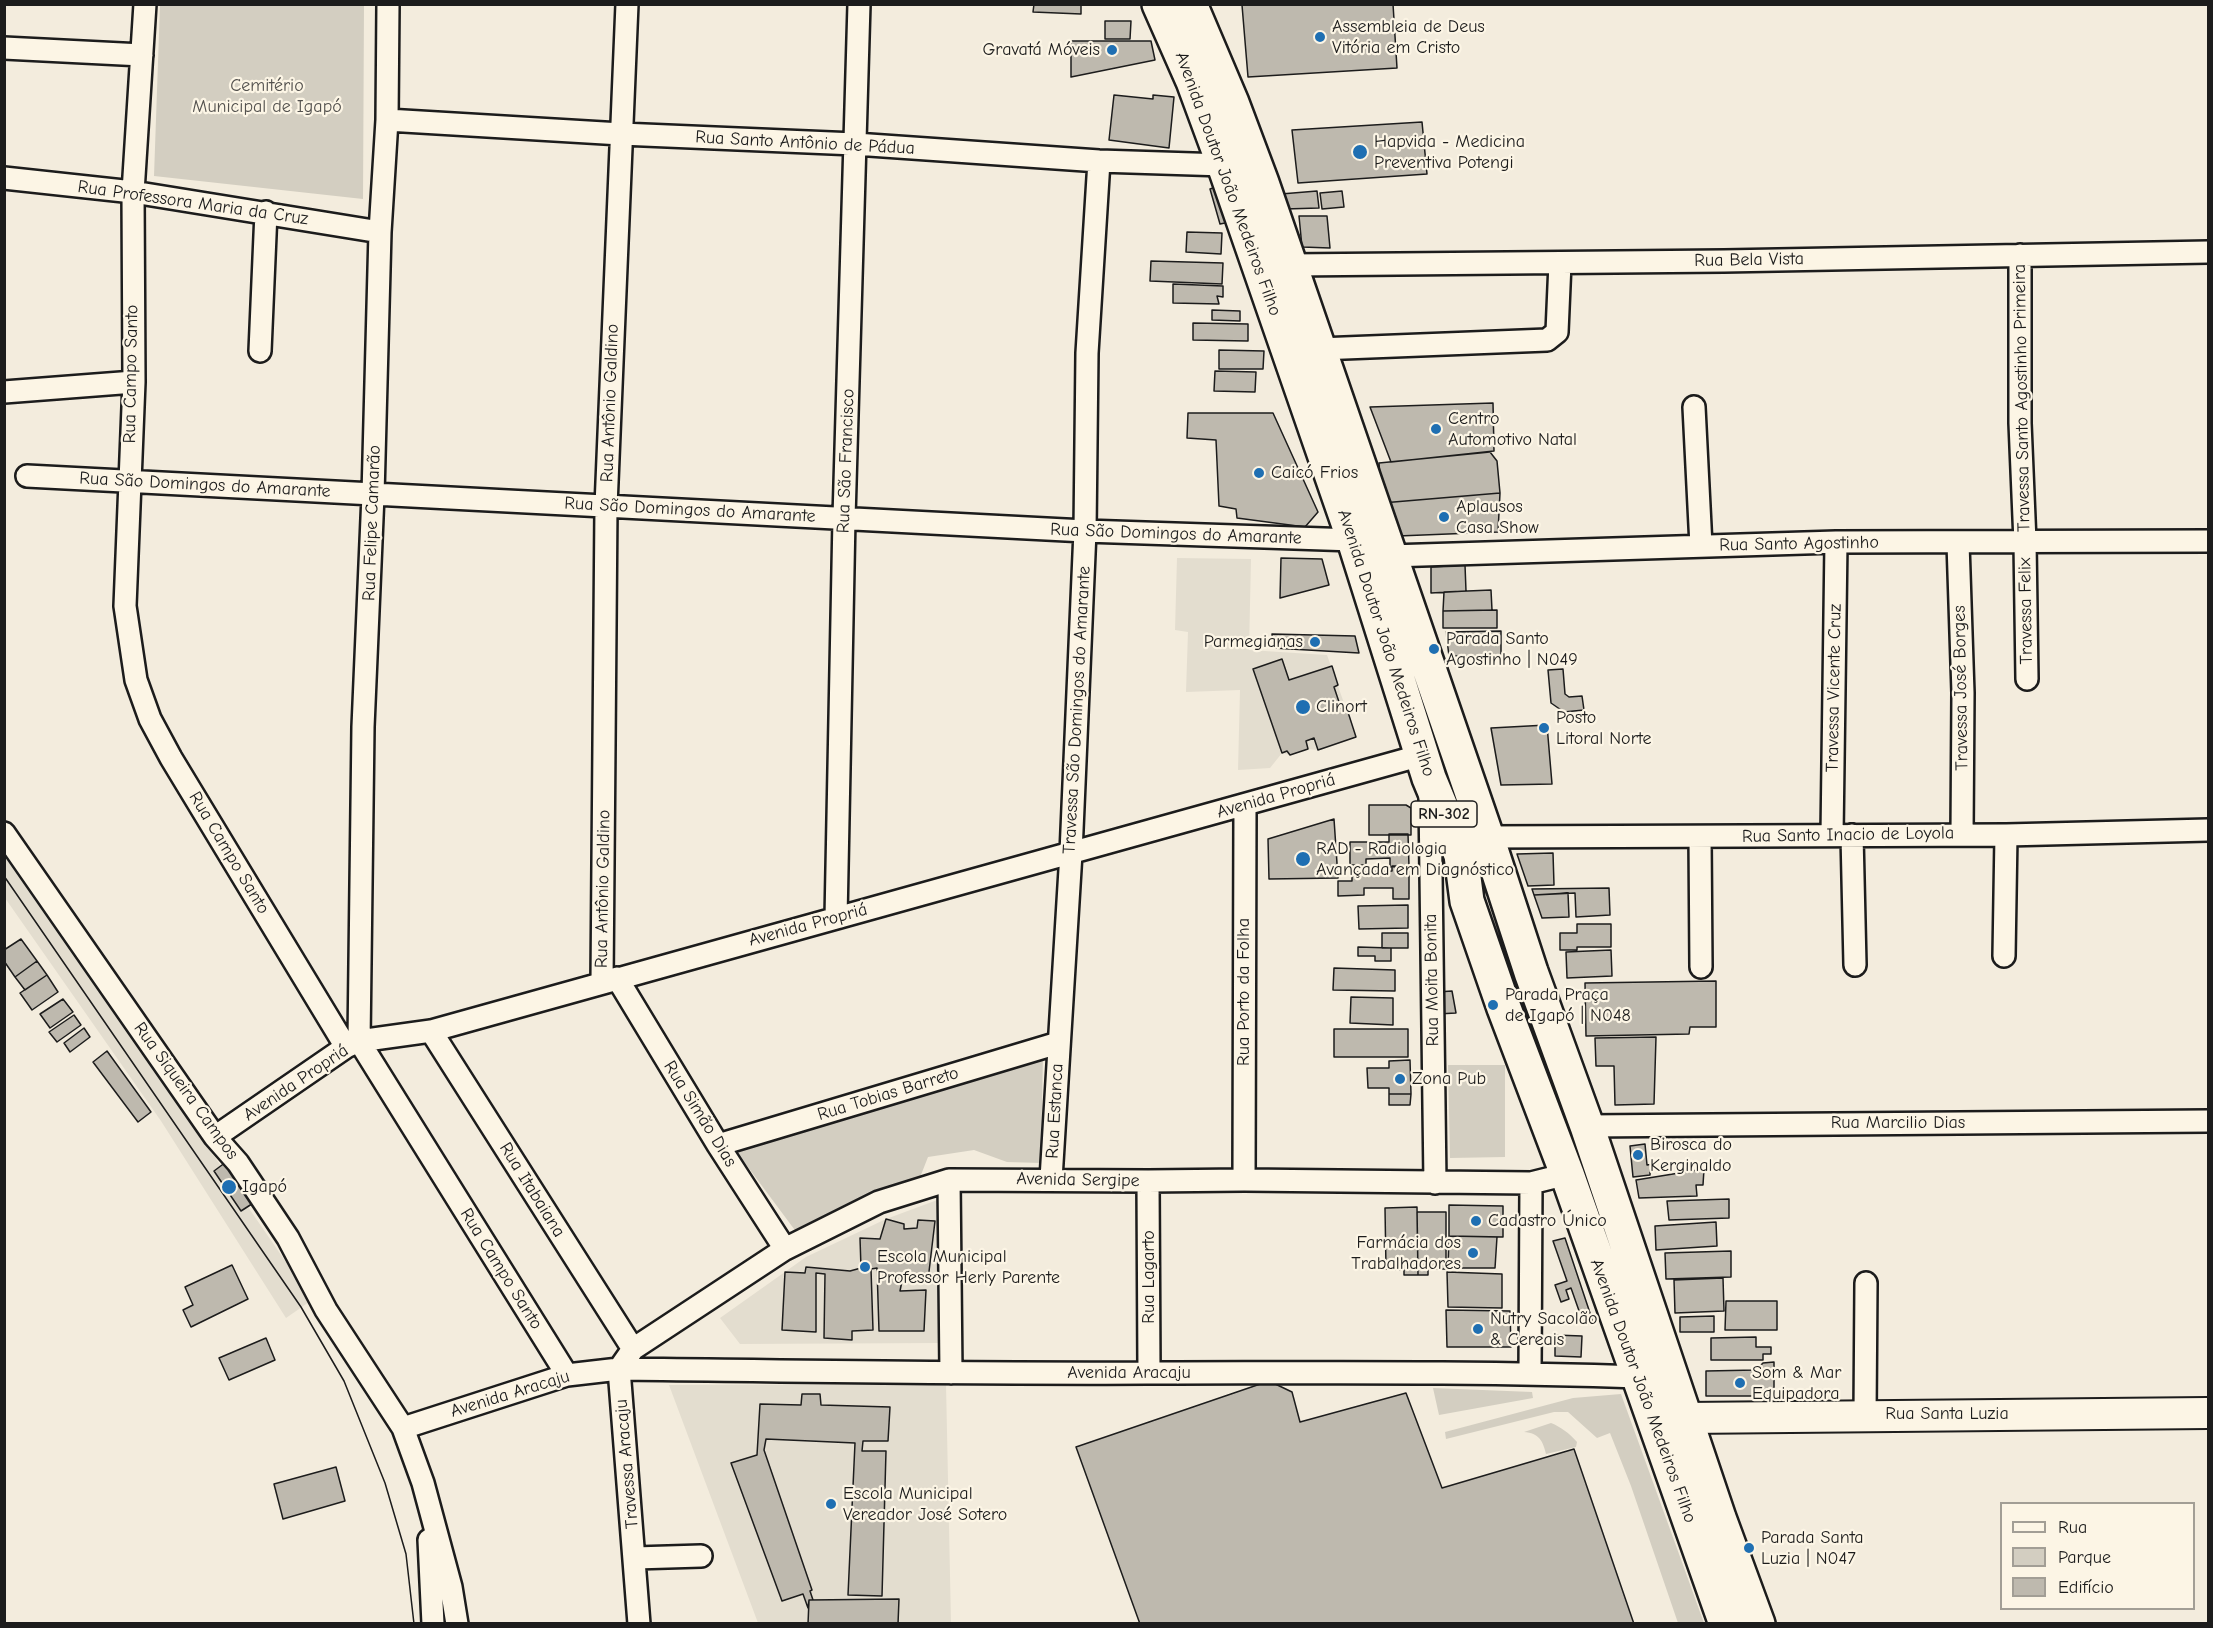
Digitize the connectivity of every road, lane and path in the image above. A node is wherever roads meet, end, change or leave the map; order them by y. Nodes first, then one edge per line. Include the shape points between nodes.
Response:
1 (145, 4) edge
2 (388, 4) edge
3 (627, 4) edge
4 (860, 4) edge
5 (1159, 4) edge
6 (1190, 4) edge
7 (4, 48) edge
8 (142, 55) junction
9 (387, 120) junction
10 (621, 134) junction
11 (855, 144) junction
12 (1099, 160) junction
13 (1224, 165) junction
14 (4, 178) edge
15 (133, 192) junction
16 (266, 212) junction
17 (380, 232) junction
18 (2208, 252) edge
19 (2020, 255) junction
20 (1560, 263) junction
21 (1290, 265) junction
22 (1319, 349) junction
23 (260, 351) dead end
24 (134, 382) junction
25 (4, 392) edge
26 (1694, 407) dead end
27 (27, 476) dead end
28 (128, 480) junction
29 (373, 495) junction
30 (606, 506) junction
31 (844, 518) junction
32 (1085, 531) junction
33 (1354, 540) junction
34 (2208, 541) edge
35 (1836, 542) junction
36 (2025, 542) junction
37 (1958, 543) junction
38 (1701, 546) junction
39 (1390, 556) junction
40 (2027, 679) dead end
41 (1426, 766) junction
42 (1245, 805) junction
43 (2208, 830) edge
44 (4, 833) edge
45 (1962, 834) junction
46 (1842, 835) junction
47 (2006, 835) junction
48 (1487, 837) junction
49 (1700, 837) junction
50 (1071, 854) junction
51 (1461, 855) junction
52 (836, 918) junction
53 (2004, 956) dead end
54 (1855, 965) dead end
55 (1701, 967) dead end
56 (1531, 972) junction
57 (610, 980) junction
58 (1507, 1017) junction
59 (431, 1031) junction
60 (1059, 1042) junction
61 (352, 1044) junction
62 (2208, 1121) edge
63 (1587, 1126) junction
64 (215, 1137) junction
65 (718, 1145) junction
66 (1567, 1174) junction
67 (1050, 1179) junction
68 (1244, 1179) junction
69 (949, 1180) junction
70 (1148, 1181) junction
71 (1435, 1183) junction
72 (1531, 1183) junction
73 (785, 1248) junction
74 (1866, 1283) dead end
75 (633, 1349) junction
76 (619, 1370) junction
77 (951, 1373) junction
78 (1149, 1373) junction
79 (1530, 1373) junction
80 (567, 1375) junction
81 (1639, 1377) junction
82 (2208, 1413) edge
83 (1865, 1415) junction
84 (1686, 1418) junction
85 (403, 1428) junction
86 (423, 1483) junction
87 (701, 1556) dead end
88 (635, 1558) junction
89 (433, 1623) edge
90 (457, 1623) edge
91 (639, 1623) edge
92 (1726, 1623) edge
93 (1758, 1623) edge

1 - 8 street, Rua Campo Santo
2 - 9 street, Rua Felipe Camarão
3 - 10 street, Rua Antônio Galdino
4 - 11 street, Rua São Francisco
5 - 13 main road, Avenida Doutor João Medeiros Filho / RN-302
6 - 21 main road, Avenida Doutor João Medeiros Filho / RN-302 via 1232,104
7 - 8 street
8 - 15 street, Rua Campo Santo
9 - 10 street, Rua Santo Antônio de Pádua
9 - 17 street, Rua Felipe Camarão
10 - 11 street, Rua Santo Antônio de Pádua
10 - 30 street, Rua Antônio Galdino
11 - 12 street, Rua Santo Antônio de Pádua
11 - 31 street, Rua São Francisco
12 - 13 street, Rua Santo Antônio de Pádua
12 - 32 street, Travessa São Domingos do Amarante via 1087,352
13 - 33 main road, Avenida Doutor João Medeiros Filho / RN-302
14 - 15 street, Rua Professora Maria da Cruz
15 - 16 street, Rua Professora Maria da Cruz
15 - 24 street, Rua Campo Santo
16 - 17 street, Rua Professora Maria da Cruz
16 - 23 street
17 - 29 street, Rua Felipe Camarão
18 - 19 street, Rua Bela Vista
19 - 20 street, Rua Bela Vista
19 - 36 street, Travessa Santo Agostinho Primeira
20 - 21 street, Rua Bela Vista
20 - 22 street via 1557,332 1547,340
21 - 22 main road, Avenida Doutor João Medeiros Filho / RN-302
22 - 39 main road, Avenida Doutor João Medeiros Filho / RN-302
24 - 25 street
24 - 28 street, Rua Campo Santo
26 - 38 street
27 - 28 street, Rua São Domingos do Amarante
28 - 29 street, Rua São Domingos do Amarante
28 - 61 street, Rua Campo Santo via 125,606 136,680 150,719
29 - 30 street, Rua São Domingos do Amarante
29 - 61 street, Rua Felipe Camarão
30 - 31 street, Rua São Domingos do Amarante
30 - 57 street, Rua Antônio Galdino
31 - 32 street, Rua São Domingos do Amarante
31 - 52 street, Rua São Francisco
32 - 33 street, Rua São Domingos do Amarante
32 - 50 street, Travessa São Domingos do Amarante
33 - 41 main road, Avenida Doutor João Medeiros Filho / RN-302
34 - 36 street, Rua Santo Agostinho
35 - 37 street, Rua Santo Agostinho
35 - 38 street, Rua Santo Agostinho
35 - 46 street, Travessa Vicente Cruz
36 - 37 street, Rua Santo Agostinho
36 - 40 street, Travessa Felix
37 - 45 street, Travessa José Borges
38 - 39 street, Rua Santo Agostinho
39 - 48 main road, Avenida Doutor João Medeiros Filho / RN-302
41 - 42 street, Avenida Propriá
41 - 51 main road, Avenida Doutor João Medeiros Filho / RN-302
41 - 71 street, Rua Moita Bonita
42 - 50 street, Avenida Propriá
42 - 68 street, Rua Porto da Folha
43 - 47 street, Rua Santo Inacio de Loyola
44 - 64 street, Rua Siqueira Campos
45 - 46 street, Rua Santo Inacio de Loyola
45 - 47 street, Rua Santo Inacio de Loyola
46 - 49 street, Rua Santo Inacio de Loyola
46 - 54 street, Travessa Vicente Cruz
47 - 53 street
48 - 49 street, Rua Santo Inacio de Loyola
48 - 56 main road, Avenida Doutor João Medeiros Filho / RN-302
49 - 55 street
50 - 52 street, Avenida Propriá
50 - 60 street, Travessa São Domingos do Amarante
51 - 56 main road via 1486,904 1506,960
51 - 58 main road, Avenida Doutor João Medeiros Filho / RN-302 via 1467,901
52 - 57 street, Avenida Propriá
56 - 63 main road, Avenida Doutor João Medeiros Filho / RN-302
57 - 59 street, Avenida Propriá
57 - 65 street, Rua Simão Dias
58 - 63 main road via 1525,1019 1536,1027 1559,1089
58 - 66 main road, Avenida Doutor João Medeiros Filho / RN-302
59 - 61 street, Avenida Propriá
59 - 75 street, Rua Itabaiana
60 - 65 street, Rua Tobias Barreto
60 - 67 street, Rua Estanca
61 - 64 street, Avenida Propriá
61 - 80 street, Rua Campo Santo
62 - 63 street, Rua Marcilio Dias
63 - 84 main road, Avenida Doutor João Medeiros Filho / RN-302
64 - 85 street, Rua Siqueira Campos via 238,1162 288,1238 326,1310
65 - 73 street, Rua Simão Dias
66 - 72 street, Avenida Sergipe
66 - 81 main road, Avenida Doutor João Medeiros Filho / RN-302
67 - 69 street, Avenida Sergipe
67 - 70 street, Avenida Sergipe
68 - 70 street, Avenida Sergipe
68 - 71 street, Avenida Sergipe
69 - 73 street, Avenida Sergipe via 879,1202
69 - 77 street
70 - 78 street, Rua Lagarto
71 - 72 street, Avenida Sergipe
72 - 79 street
73 - 75 street, Avenida Sergipe
74 - 83 street
75 - 76 street
76 - 77 street, Avenida Aracaju
76 - 80 street, Avenida Aracaju
76 - 88 street, Travessa Aracaju
77 - 78 street, Avenida Aracaju
78 - 79 street, Avenida Aracaju
79 - 81 street, Avenida Aracaju
80 - 85 street, Avenida Aracaju
81 - 92 main road, Avenida Doutor João Medeiros Filho / RN-302
82 - 83 main road, Rua Santa Luzia
83 - 84 main road, Rua Santa Luzia
84 - 93 main road, Avenida Doutor João Medeiros Filho / RN-302
85 - 86 street, Rua Siqueira Campos
86 - 89 street, Rua Siqueira Campos
86 - 90 street, Rua Siqueira Campos
87 - 88 street
88 - 91 street, Travessa Aracaju

